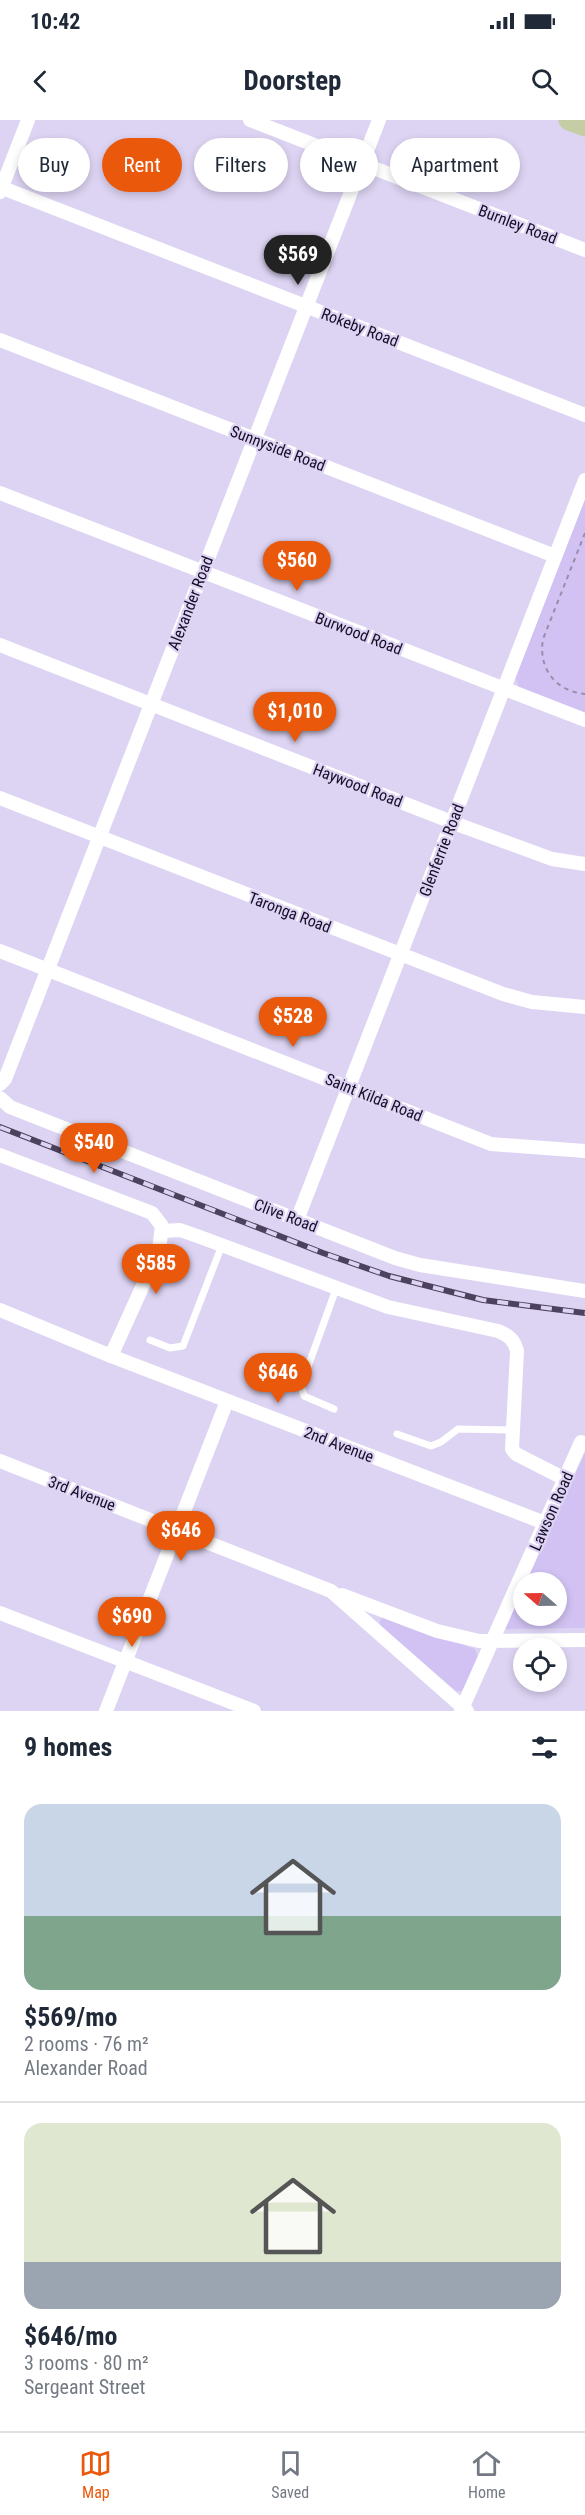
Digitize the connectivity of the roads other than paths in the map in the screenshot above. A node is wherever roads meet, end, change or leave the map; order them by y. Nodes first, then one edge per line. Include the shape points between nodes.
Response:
1 (28, 120) edge
2 (250, 120) edge
3 (379, 120) edge
4 (569, 120) edge
5 (585, 126) edge
6 (371, 138) edge
7 (300, 139) edge
8 (378, 170) edge
9 (0, 189) edge
10 (350, 192) edge
11 (585, 250) edge
12 (306, 306) junction
13 (0, 340) edge
14 (585, 415) edge
15 (254, 439) junction
16 (585, 480) edge
17 (0, 493) edge
18 (555, 556) junction
19 (202, 572) junction
20 (0, 645) edge
21 (504, 689) junction
22 (151, 704) junction
23 (585, 720) edge
24 (0, 798) edge
25 (452, 822) junction
26 (99, 838) junction
27 (585, 864) edge
28 (0, 951) edge
29 (400, 955) junction
30 (47, 970) junction
31 (585, 1007) edge
32 (0, 1084) edge
33 (348, 1087) junction
34 (0, 1098) edge
35 (585, 1151) edge
36 (0, 1155) edge
37 (297, 1220) junction
38 (163, 1231) junction
39 (222, 1245) junction
40 (336, 1289) junction
41 (585, 1291) edge
42 (0, 1310) edge
43 (150, 1340) dead end
44 (111, 1356) junction
45 (226, 1401) junction
46 (334, 1409) dead end
47 (512, 1430) junction
48 (397, 1434) dead end
49 (581, 1442) dead end
50 (0, 1461) edge
51 (565, 1479) junction
52 (545, 1523) junction
53 (176, 1530) junction
54 (332, 1591) junction
55 (381, 1609) junction
56 (0, 1613) edge
57 (372, 1626) junction
58 (585, 1640) edge
59 (493, 1641) junction
60 (125, 1662) junction
61 (463, 1710) edge
62 (106, 1711) edge
63 (254, 1711) edge

1 - 9 street
2 - 7 street, Burnley Road
3 - 6 street, Alexander Road
4 - 5 main road
8 - 11 street, Burnley Road
9 - 12 street, Rokeby Road
10 - 12 street, Alexander Road
12 - 14 street, Rokeby Road
12 - 15 street, Alexander Road
13 - 15 street, Sunnyside Road
15 - 18 street, Sunnyside Road
15 - 19 street, Alexander Road
16 - 18 street, Glenferrie Road
17 - 19 street, Burwood Road
18 - 21 street, Glenferrie Road
19 - 21 street, Burwood Road
19 - 22 street, Alexander Road
20 - 22 street, Haywood Road
21 - 23 street, Burwood Road
21 - 25 street, Glenferrie Road
22 - 25 street, Haywood Road
22 - 26 street, Alexander Road
24 - 26 street, Taronga Road
25 - 27 street, Haywood Road via 552,859
25 - 29 street, Glenferrie Road
26 - 29 street, Taronga Road
26 - 30 street, Alexander Road
28 - 30 street, Saint Kilda Road
29 - 31 street, Taronga Road via 513,998
29 - 33 street, Glenferrie Road
30 - 32 street, Alexander Road
30 - 33 street, Saint Kilda Road
33 - 35 street, Saint Kilda Road via 491,1144
33 - 37 street, Glenferrie Road
34 - 37 street, Clive Road via 10,1107
36 - 38 street via 152,1213
37 - 41 street, Clive Road via 407,1262
38 - 39 street via 180,1230
38 - 44 street via 159,1250
39 - 40 street
39 - 43 lane via 183,1346 170,1348
40 - 46 lane via 301,1386 304,1396
40 - 47 street via 395,1309 508,1335 517,1351
42 - 44 street, 2nd Avenue
44 - 45 street, 2nd Avenue
45 - 52 street, 2nd Avenue
45 - 53 street
47 - 48 lane via 458,1429 431,1446
47 - 51 street via 511,1443 516,1454
49 - 51 street, Lawson Road
50 - 53 street, 3rd Avenue
51 - 52 street, Lawson Road
52 - 59 street, Lawson Road
53 - 54 street, 3rd Avenue
53 - 60 street
54 - 55 street, 3rd Avenue
54 - 57 street, 3rd Avenue
55 - 57 street
55 - 59 street, 3rd Avenue via 437,1631
56 - 60 street
57 - 61 street, 3rd Avenue
58 - 59 street, 3rd Avenue
59 - 61 street, Lawson Road
60 - 62 street
60 - 63 street

